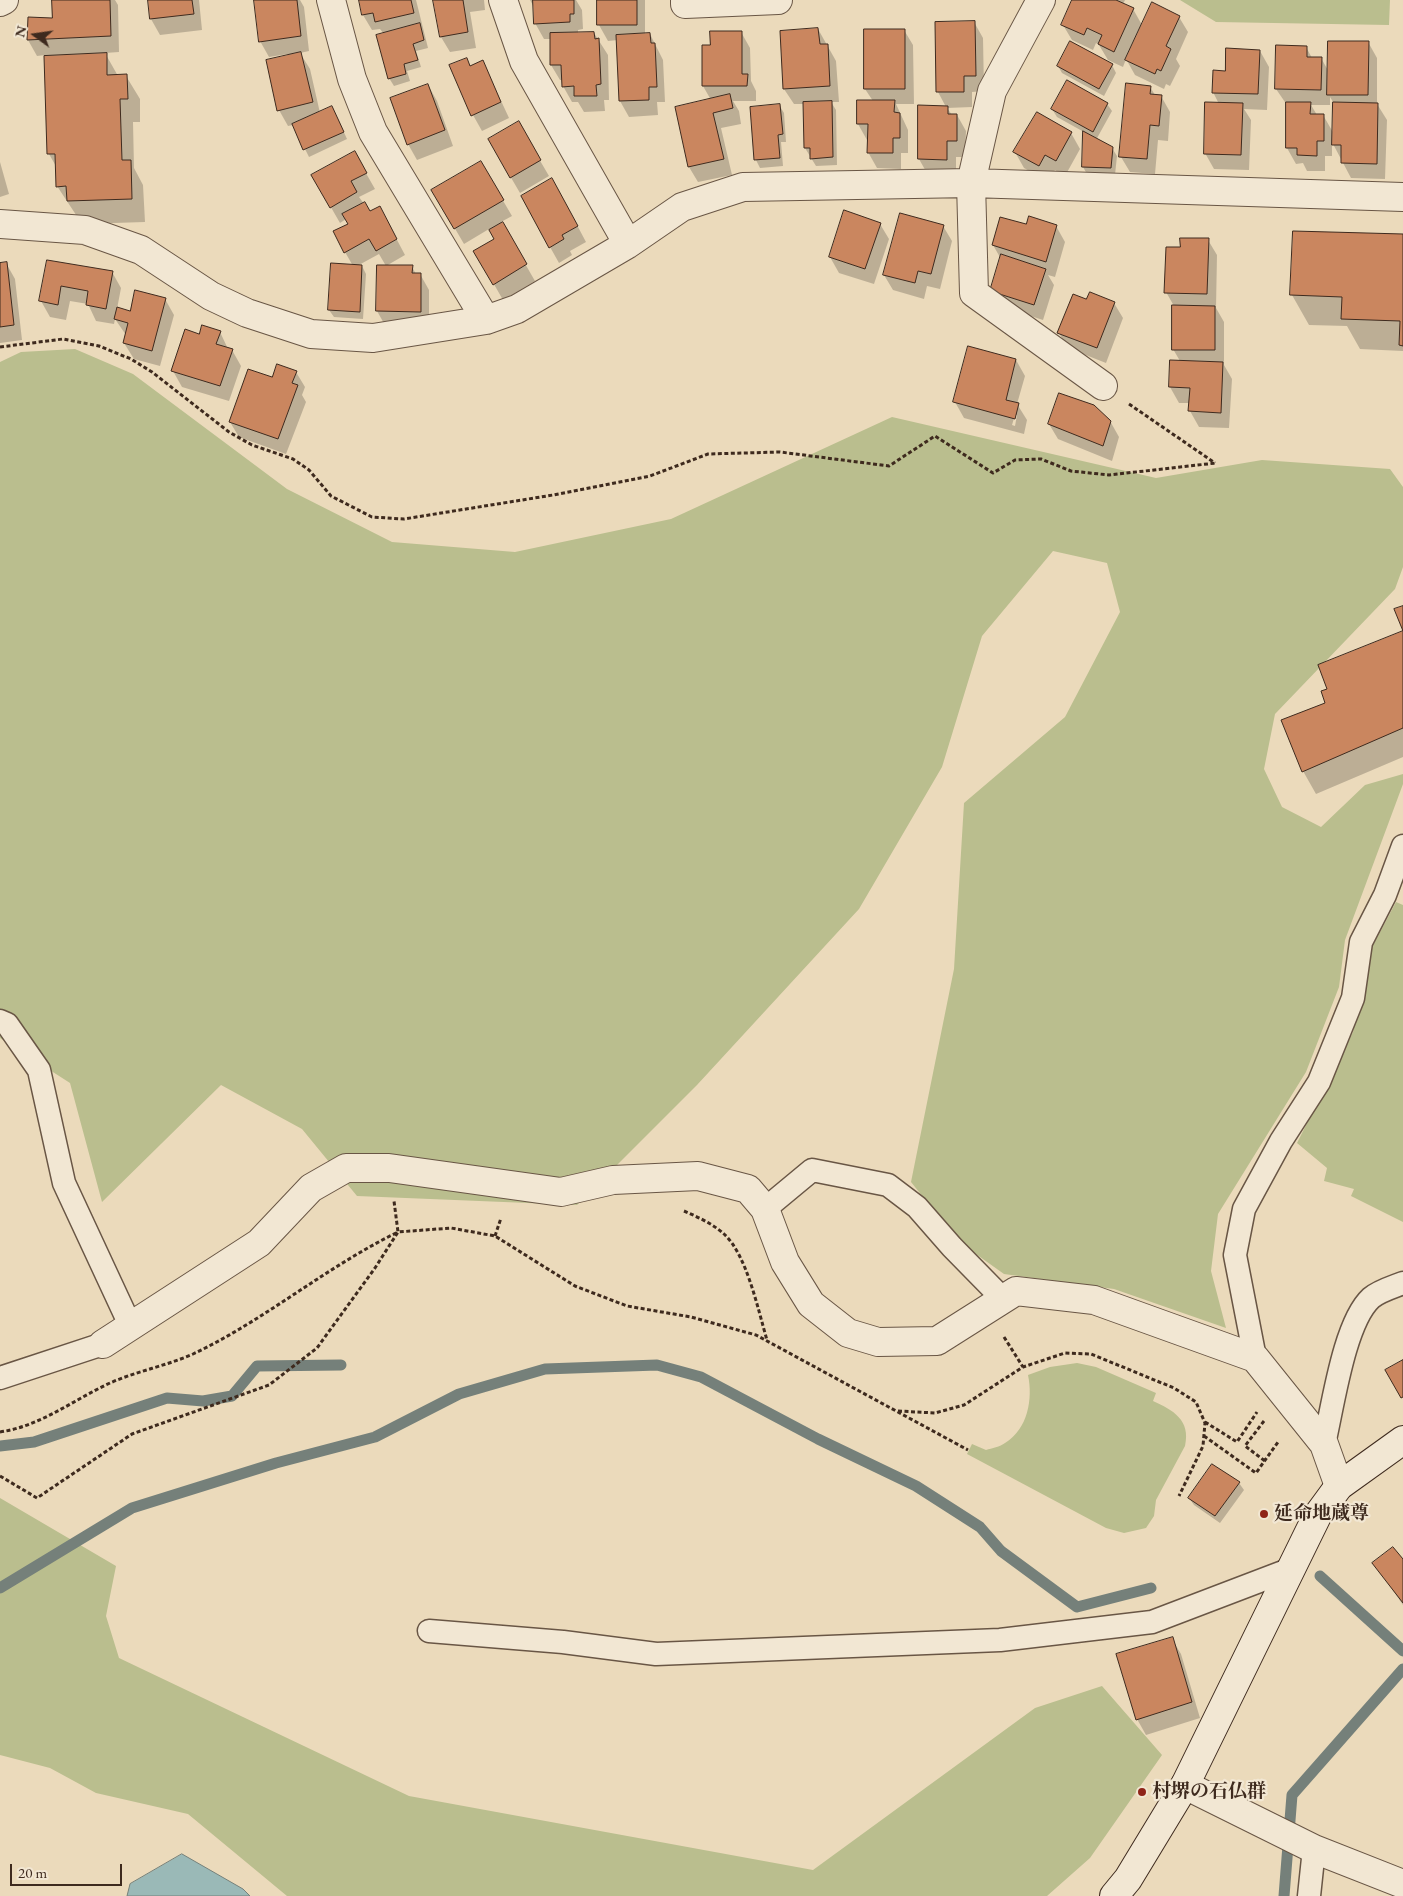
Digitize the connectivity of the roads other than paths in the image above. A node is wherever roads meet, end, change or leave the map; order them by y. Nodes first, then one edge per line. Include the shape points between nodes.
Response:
1 (4, 0) edge
2 (331, 0) edge
3 (503, 0) edge
4 (685, 0) edge
5 (778, 0) edge
6 (1041, 0) edge
7 (0, 2) edge
8 (970, 183) junction
9 (1403, 197) edge
10 (0, 224) edge
11 (628, 244) junction
12 (486, 320) junction
13 (1103, 386) road end
14 (1403, 846) edge
15 (0, 1021) edge
16 (765, 1209) junction
17 (1403, 1283) edge
18 (1003, 1299) junction
19 (130, 1325) junction
20 (103, 1344) joint
21 (1256, 1358) junction
22 (0, 1378) edge
23 (1403, 1440) edge
24 (1324, 1444) junction
25 (1339, 1486) junction
26 (1291, 1568) junction
27 (429, 1631) dead end
28 (1185, 1785) junction
29 (1314, 1849) junction
30 (1403, 1884) edge
31 (1114, 1896) edge
32 (1309, 1896) edge

1 - 7 street
2 - 12 street via 352,79 373,132
3 - 11 street via 524,61
4 - 5 street via 685,4
6 - 8 street via 992,91
8 - 9 street
8 - 11 street via 743,187 682,207
8 - 13 street via 974,293
10 - 12 street via 85,230 141,250 211,296 247,313 311,334 373,338
11 - 12 street via 517,309
14 - 21 lane via 1361,942 1352,998 1319,1082 1281,1141 1244,1209 1235,1255
15 - 19 lane via 7,1024 39,1070 64,1184
16 - 18 lane via 812,1170 888,1185 917,1208
16 - 18 street via 785,1262 811,1304 848,1333 878,1342 937,1341
16 - 19 street via 748,1189 698,1176 613,1180 561,1192 389,1168 346,1168 311,1188 260,1243
17 - 24 lane via 1373,1296 1361,1309 1344,1354
18 - 21 street via 1016,1291 1094,1300
19 - 20 street
20 - 22 lane
21 - 24 street
23 - 25 street
24 - 25 street
25 - 26 street via 1317,1516
26 - 27 lane via 1152,1622 1000,1640 656,1654 563,1642
26 - 28 street
28 - 29 street
28 - 31 street via 1128,1879
29 - 30 street
29 - 32 lane

